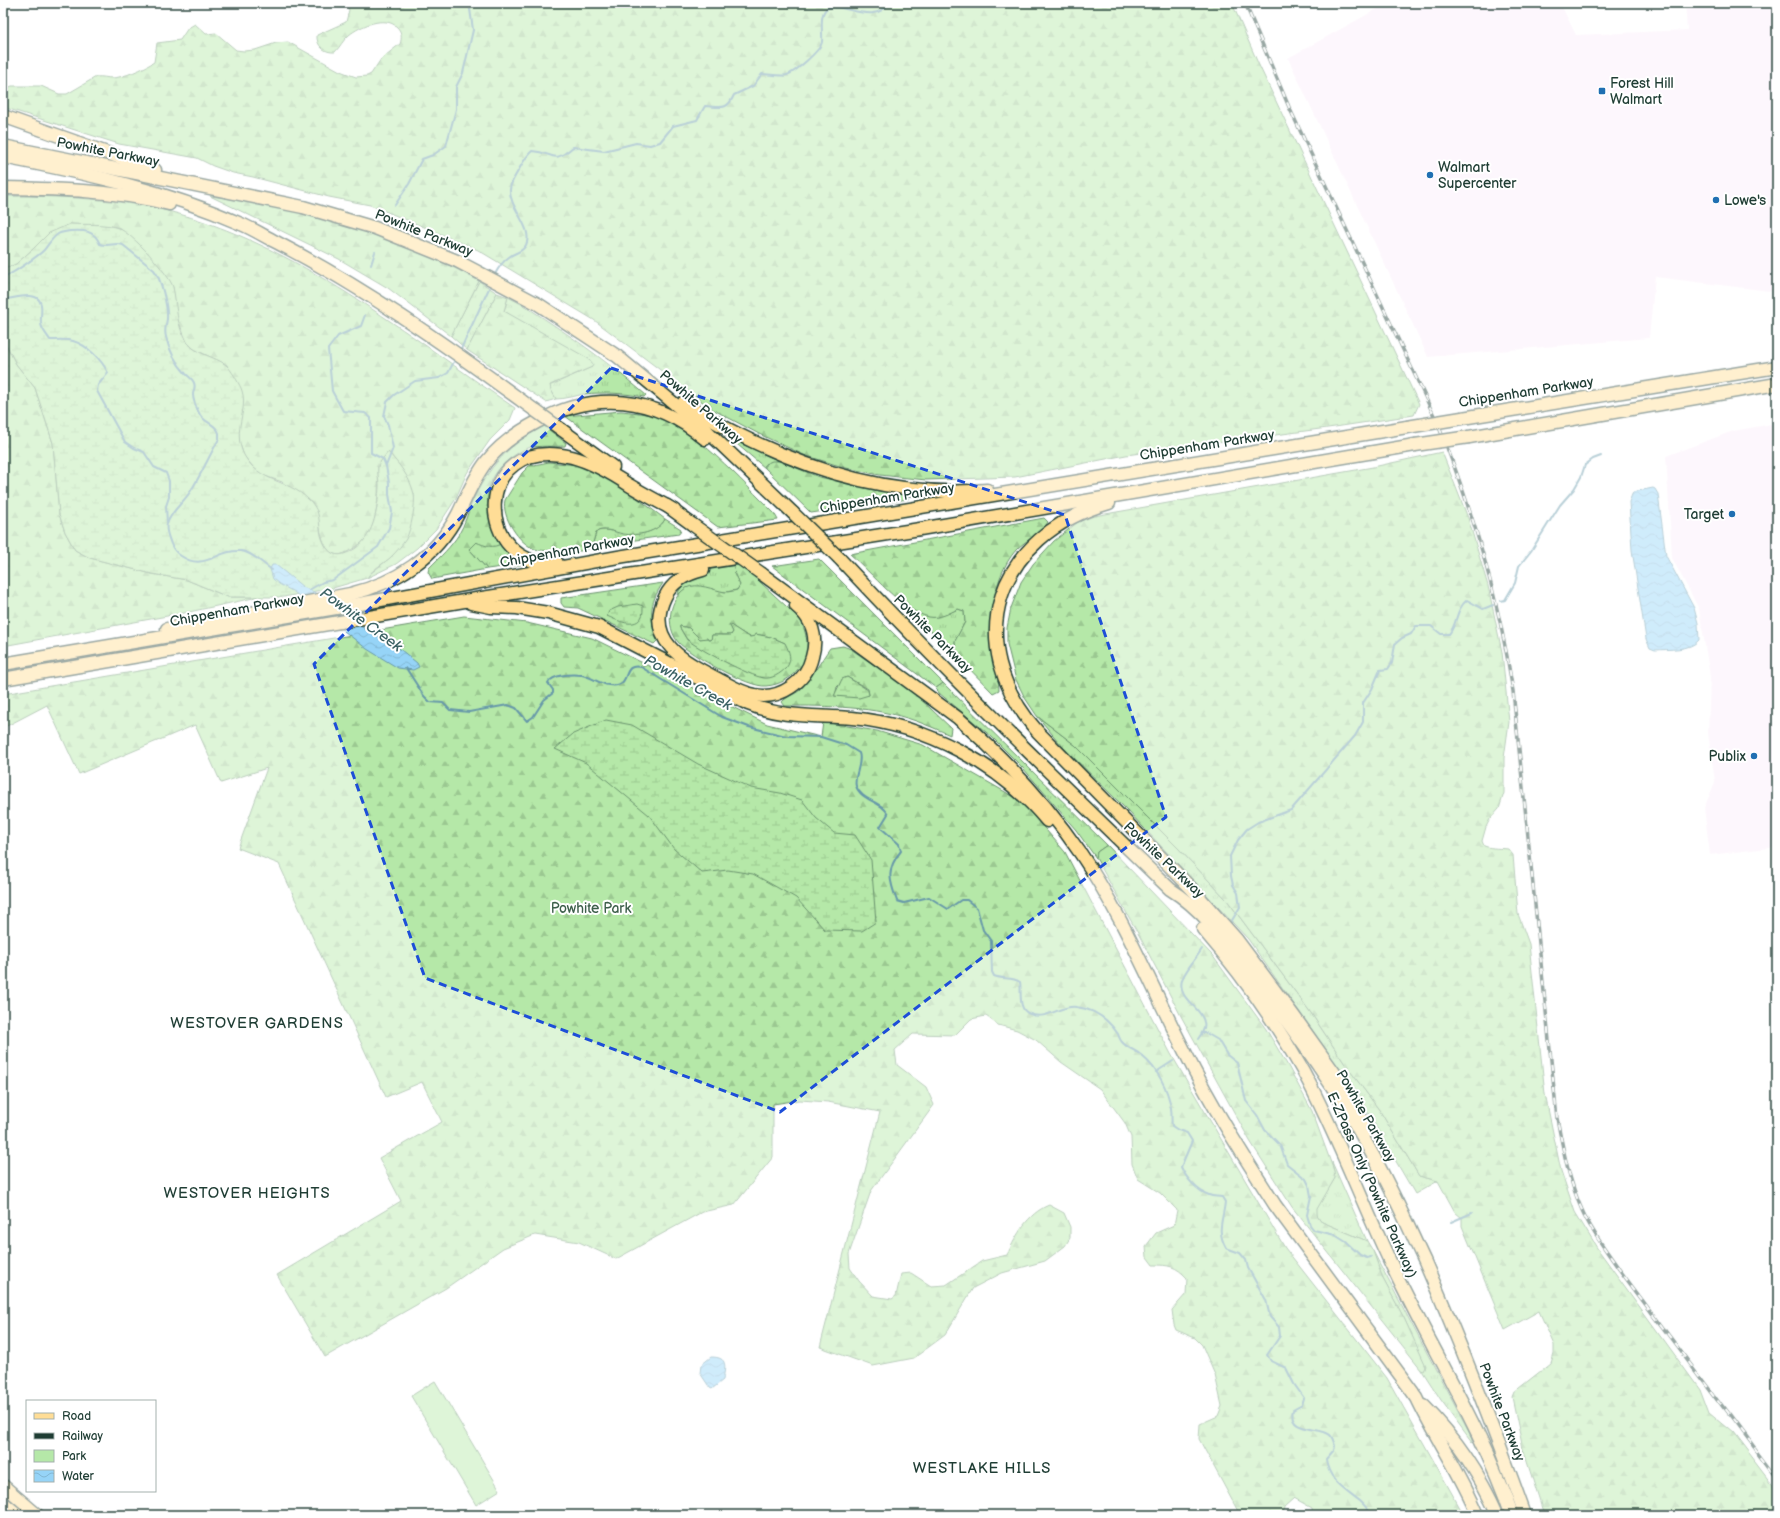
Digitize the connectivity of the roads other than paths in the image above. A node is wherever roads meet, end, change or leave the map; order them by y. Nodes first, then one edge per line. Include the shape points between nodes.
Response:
1 (3, 116) edge
2 (3, 146) edge
3 (3, 157) edge
4 (3, 188) edge
5 (233, 191) junction
6 (240, 223) junction
7 (617, 356) junction
8 (1775, 366) edge
9 (1777, 384) edge
10 (1202, 461) junction
11 (1206, 481) junction
12 (674, 510) junction
13 (789, 513) junction
14 (800, 548) junction
15 (618, 557) junction
16 (763, 575) junction
17 (466, 602) junction
18 (80, 651) junction
19 (3, 664) edge
20 (3, 679) edge
21 (1170, 889) junction
22 (1138, 956) junction
23 (1372, 1152) junction
24 (1416, 1398) junction
25 (3, 1485) edge
26 (3, 1502) edge
27 (19, 1515) edge
28 (38, 1515) edge
29 (1478, 1515) edge
30 (1498, 1515) edge
31 (1512, 1515) edge
32 (1525, 1515) edge

1 - 5 highway via 149,168
2 - 5 highway, Powhite Parkway
3 - 6 highway, Powhite Parkway via 107,178
4 - 6 highway via 53,189 134,197
5 - 7 highway, Powhite Parkway via 351,220 472,268 576,327
6 - 12 highway, Powhite Parkway, bridge via 329,270 436,340
7 - 10 highway via 695,410 729,430 794,460 875,483 930,490 983,490
7 - 13 highway, Powhite Parkway via 687,414
8 - 10 highway, Chippenham Parkway, bridge
9 - 11 highway, Chippenham Parkway, bridge
10 - 15 highway, Chippenham Parkway
11 - 14 highway, Chippenham Parkway
11 - 23 highway via 1087,510 1068,518 1037,540 1014,568 1001,598 996,628 1001,667 1012,696 1032,725 1203,901 1251,958 1348,1092 1358,1110
12 - 15 highway via 605,469 572,457 547,455 529,458 512,467 502,478 494,501 497,522 506,540 520,553 535,561 546,563 590,557
12 - 16 highway, Powhite Parkway, bridge
13 - 18 highway via 709,443 673,417 631,403 614,401 583,404 551,414 529,426 500,448 478,474 439,543 407,571 380,585 356,593 140,634
13 - 21 highway, Powhite Parkway, bridge
14 - 16 highway via 760,561 688,574 672,586 661,606 661,630 674,653 740,690 766,696 786,690 803,676 812,661 815,641 806,616
14 - 17 highway, Chippenham Parkway
15 - 18 highway, Chippenham Parkway via 304,614
16 - 22 highway, Powhite Parkway via 939,703 1004,760 1044,806 1081,855
17 - 20 highway, Chippenham Parkway
17 - 22 highway via 548,613 599,627 761,709 791,715 880,722 924,736 959,751 1001,778 1044,818 1072,854 1113,924
18 - 19 highway, Chippenham Parkway
21 - 23 highway, Powhite Parkway via 1186,899 1208,922 1296,1033
21 - 31 highway, E-ZPass Only (Powhite Parkway) via 1258,999 1303,1072 1394,1272 1485,1448
22 - 24 highway, Powhite Parkway via 1202,1085 1275,1205
23 - 32 highway, Powhite Parkway via 1442,1302
24 - 29 highway, Powhite Parkway via 1462,1480
24 - 30 highway via 1461,1449
25 - 28 main road
26 - 27 main road

